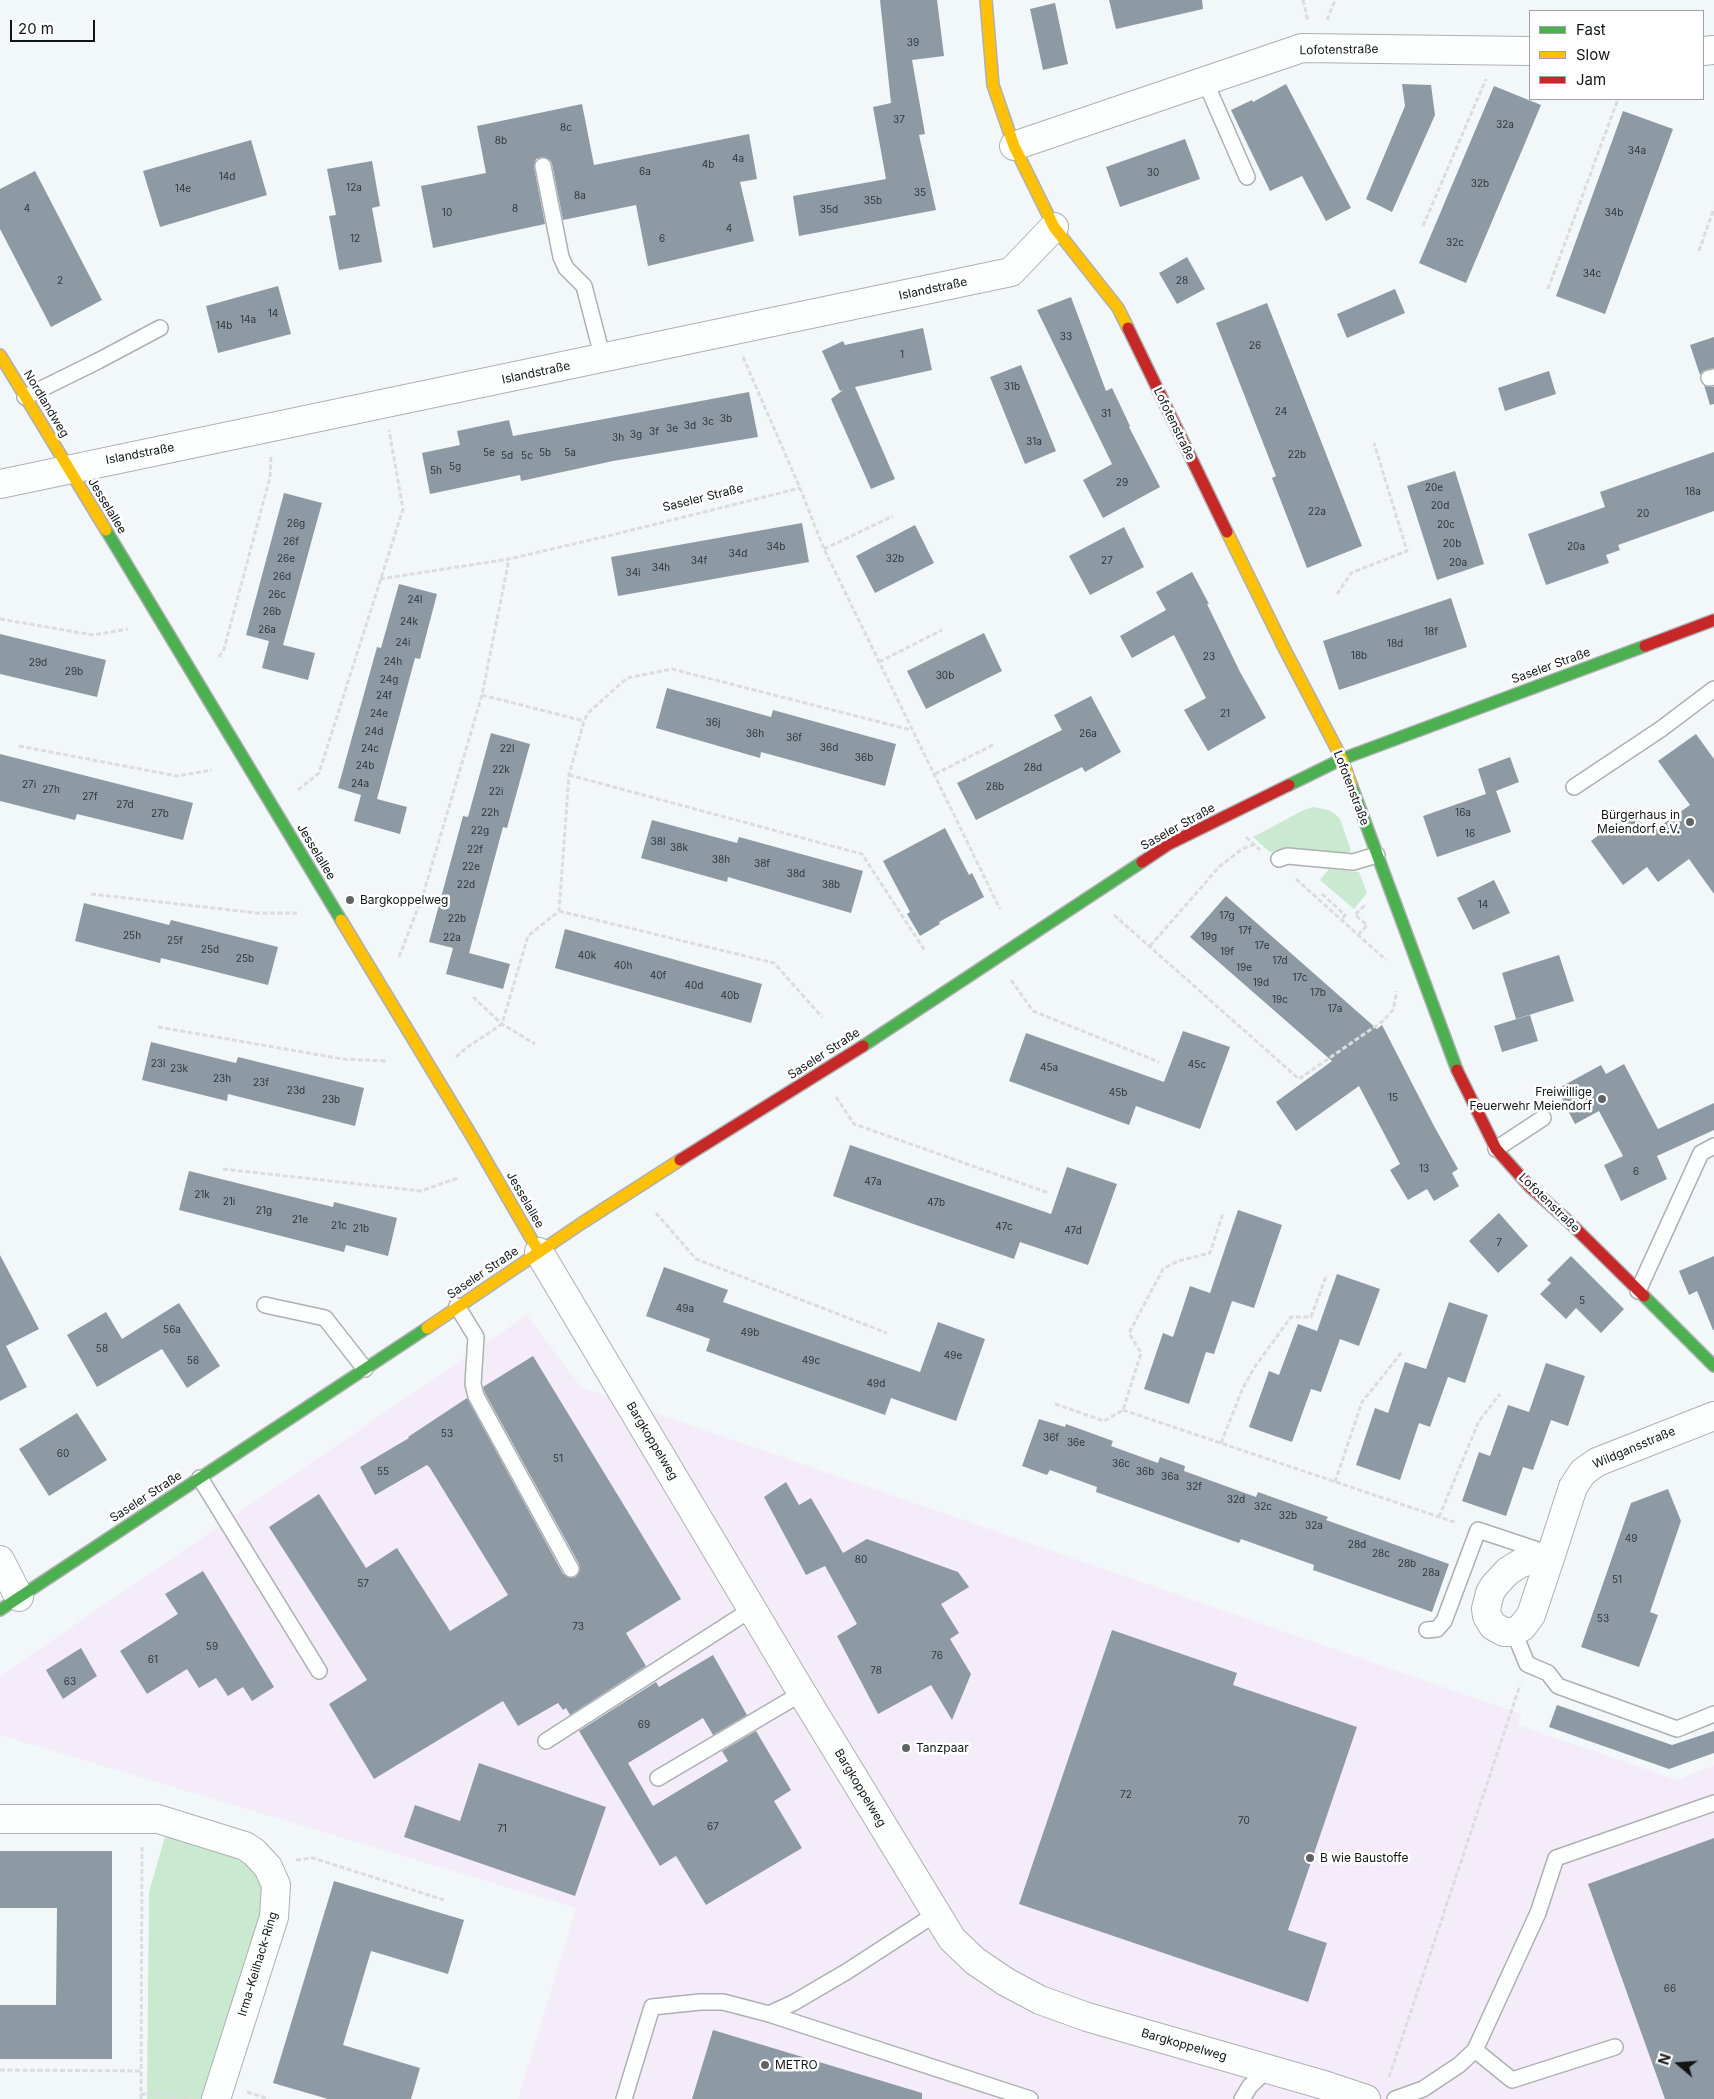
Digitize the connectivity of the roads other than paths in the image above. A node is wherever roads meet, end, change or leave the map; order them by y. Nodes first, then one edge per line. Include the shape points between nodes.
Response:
1 (986, 0) edge
2 (1529, 52) edge
3 (1205, 81) junction
4 (1014, 146) junction
5 (543, 166) dead end
6 (1247, 177) dead end
7 (1054, 227) junction
8 (160, 328) dead end
9 (0, 355) edge
10 (603, 358) junction
11 (26, 397) junction
12 (68, 468) junction
13 (0, 484) edge
14 (1711, 621) edge
15 (1714, 637) edge
16 (1714, 689) edge
17 (1342, 759) junction
18 (1574, 787) dead end
19 (1377, 856) junction
20 (1279, 859) dead end
21 (1543, 1118) dead end
22 (1714, 1146) edge
23 (1496, 1149) junction
24 (539, 1252) junction
25 (1638, 1291) junction
26 (265, 1305) dead end
27 (457, 1306) junction
28 (1714, 1366) edge
29 (365, 1369) junction
30 (1714, 1416) edge
31 (200, 1478) junction
32 (1551, 1555) junction
33 (0, 1560) edge
34 (570, 1569) dead end
35 (10, 1603) edge
36 (752, 1609) junction
37 (1428, 1630) dead end
38 (1514, 1632) junction
39 (319, 1672) dead end
40 (802, 1693) junction
41 (1714, 1714) edge
42 (546, 1741) dead end
43 (658, 1778) dead end
44 (1714, 1803) edge
45 (0, 1819) edge
46 (936, 1913) junction
47 (769, 2014) junction
48 (1615, 2047) dead end
49 (1475, 2050) junction
50 (1268, 2069) junction
51 (206, 2098) edge
52 (624, 2099) edge
53 (1030, 2099) edge
54 (1242, 2099) edge
55 (1366, 2099) edge
56 (1395, 2099) edge

1 - 4 street, Lofotenstraße via 993,86
2 - 3 street, Lofotenstraße via 1302,48
3 - 4 street, Lofotenstraße
3 - 6 lane
4 - 7 street, Lofotenstraße
5 - 10 lane via 561,258 584,286
7 - 10 street, Islandstraße via 1011,272
7 - 17 street, Lofotenstraße via 1118,308 1284,648
8 - 11 lane
9 - 11 street, Nordlandweg
10 - 12 street, Islandstraße
11 - 12 street, Nordlandweg
12 - 13 street, Islandstraße
12 - 24 street, Jesselallee
14 - 15 lane
14 - 17 street, Saseler Straße
16 - 18 lane
17 - 19 street, Lofotenstraße
17 - 24 street, Saseler Straße via 1169,844 821,1073
19 - 20 lane via 1353,862 1287,856
19 - 23 street, Lofotenstraße via 1462,1082
21 - 23 lane
22 - 25 lane via 1701,1153
23 - 25 street, Lofotenstraße via 1531,1188
24 - 27 street, Saseler Straße
24 - 36 street, Bargkoppelweg
25 - 28 street, Lofotenstraße
26 - 29 lane via 324,1318
27 - 29 street, Saseler Straße
27 - 34 lane via 476,1336 473,1384 476,1396
29 - 31 street, Saseler Straße
30 - 32 street, Wildgansstraße via 1597,1462 1583,1472 1573,1487
31 - 35 street, Saseler Straße
31 - 39 lane
32 - 37 lane via 1478,1530 1444,1621 1437,1629
32 - 38 street, Wildgansstraße via 1531,1615
32 - 38 street via 1522,1563 1508,1571 1490,1593 1486,1610 1489,1621 1498,1630
33 - 35 street
36 - 40 street, Bargkoppelweg
36 - 42 lane
38 - 41 lane via 1527,1664 1548,1673 1558,1686 1677,1729
40 - 43 lane
40 - 46 street, Bargkoppelweg
44 - 49 lane via 1556,1858 1538,1913
45 - 51 street, Irma-Keilhack-Ring via 171,1822 245,1846 268,1867 276,1885 274,1917
46 - 47 lane via 846,1972
46 - 50 street, Bargkoppelweg via 952,1939 975,1961 1040,2000
47 - 52 lane via 723,2002 652,2007
47 - 53 lane
48 - 49 lane via 1512,2080
49 - 56 lane via 1424,2088
50 - 54 lane
50 - 55 street, Bargkoppelweg

